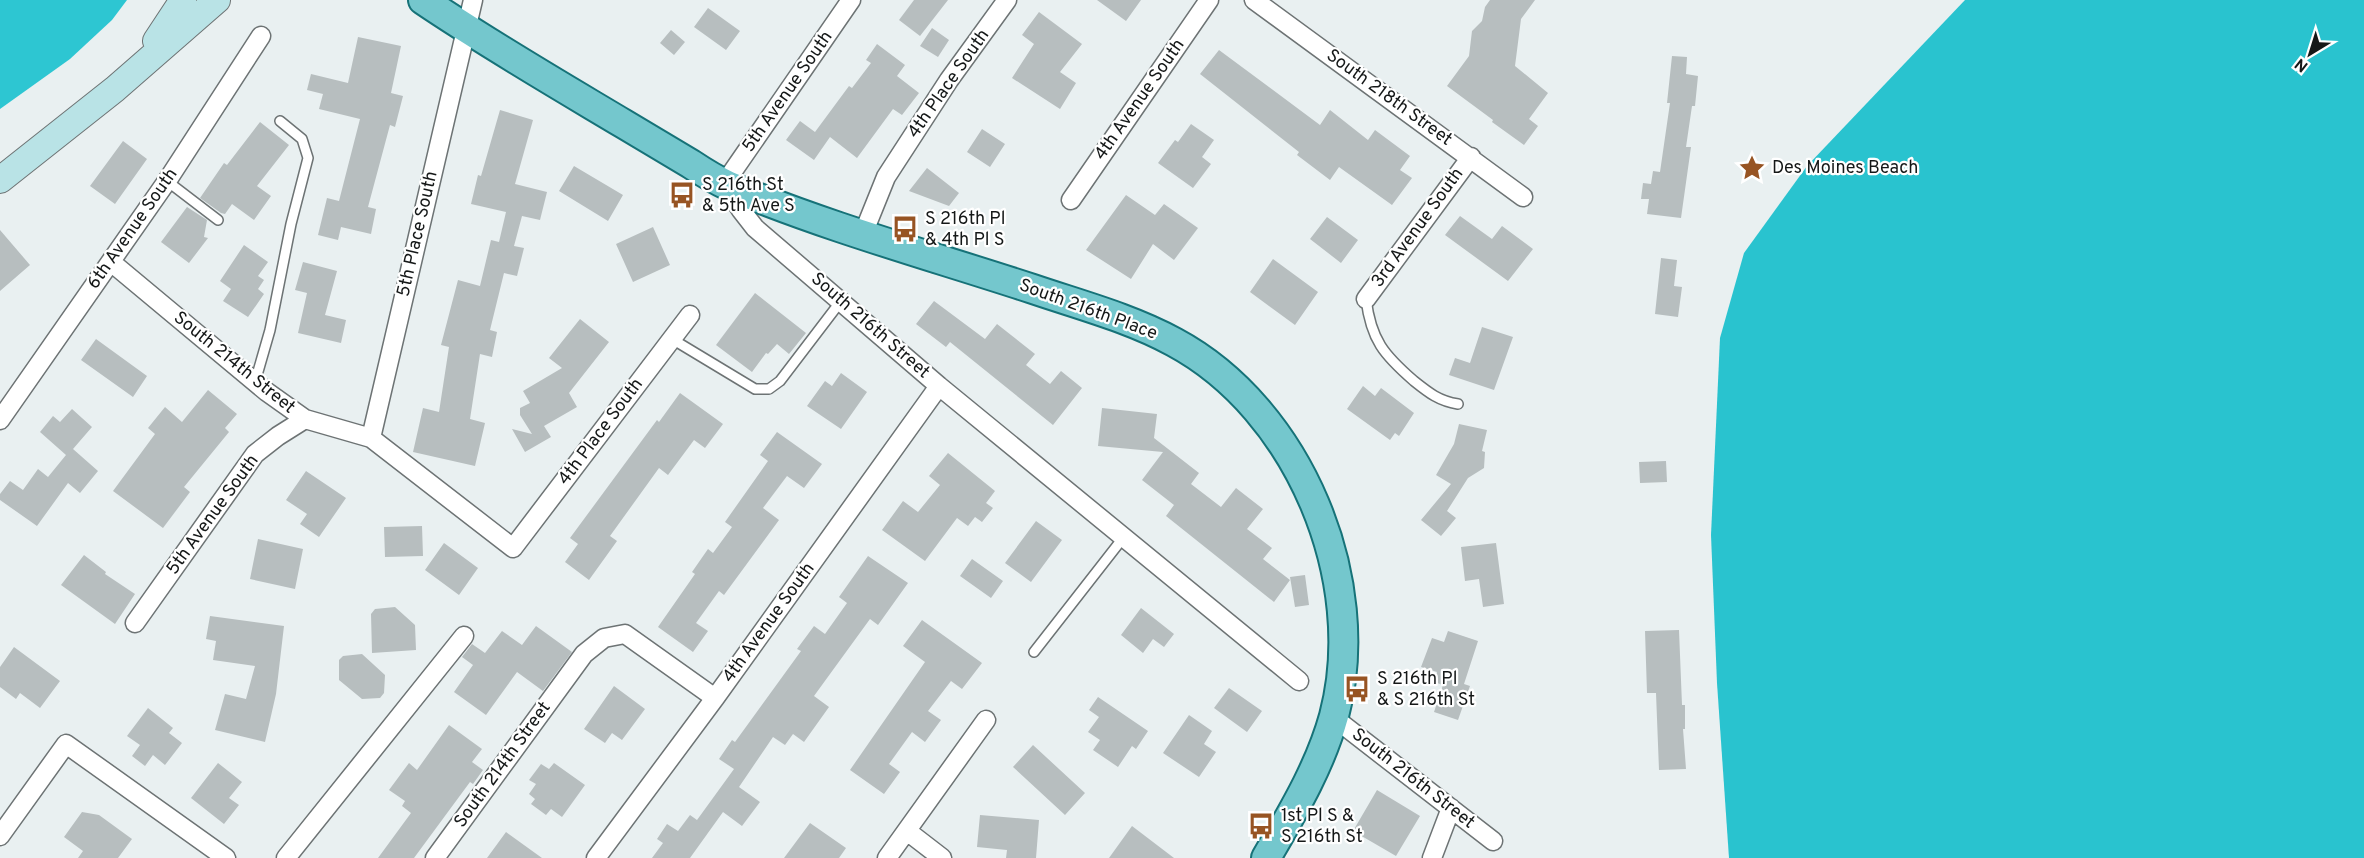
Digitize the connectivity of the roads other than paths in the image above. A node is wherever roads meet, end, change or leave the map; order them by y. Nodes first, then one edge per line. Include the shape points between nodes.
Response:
1 (183, 0) edge
2 (217, 0) edge
3 (423, 0) edge
4 (473, 0) edge
5 (851, 0) edge
6 (1007, 0) edge
7 (1209, 0) edge
8 (1254, 0) edge
9 (466, 29) junction
10 (261, 36) dead end
11 (115, 88) junction
12 (280, 121) dead end
13 (1471, 157) junction
14 (0, 180) edge
15 (167, 181) junction
16 (724, 184) junction
17 (1523, 197) dead end
18 (1071, 200) dead end
19 (218, 220) dead end
20 (863, 234) junction
21 (111, 262) junction
22 (1366, 300) joint
23 (841, 301) junction
24 (690, 315) dead end
25 (672, 339) junction
26 (255, 382) junction
27 (939, 386) junction
28 (1458, 404) dead end
29 (305, 419) junction
30 (0, 420) edge
31 (370, 438) junction
32 (1124, 538) junction
33 (513, 548) joint
34 (135, 623) dead end
35 (464, 636) dead end
36 (1034, 652) dead end
37 (1299, 681) dead end
38 (715, 698) junction
39 (1333, 717) junction
40 (986, 720) dead end
41 (1451, 808) junction
42 (907, 831) junction
43 (0, 836) edge
44 (1493, 841) dead end
45 (226, 858) edge
46 (286, 858) edge
47 (435, 858) edge
48 (596, 858) edge
49 (887, 858) edge
50 (942, 858) edge
51 (1266, 858) edge
52 (1432, 858) edge

1 - 11 main road via 154,45
2 - 11 main road
3 - 9 main road, South 216th Street
4 - 9 street
5 - 16 street, 5th Avenue South
6 - 20 street, 4th Place South via 886,177
7 - 18 street, 4th Avenue South
8 - 13 street, South 218th Street
9 - 16 main road, South 216th Street
9 - 31 street, 5th Place South
10 - 15 street, 6th Avenue South
11 - 14 main road
12 - 26 lane via 302,139 308,158
13 - 17 street, South 218th Street
13 - 22 street, 3rd Avenue South
15 - 19 lane
15 - 21 street, 6th Avenue South
16 - 20 main road, South 216th Place
16 - 23 street, South 216th Street via 755,228
20 - 39 main road, South 216th Place via 1122,320 1172,341 1206,362 1242,395 1274,431 1309,488 1323,523 1341,596 1342,673
21 - 26 street, South 214th Street
21 - 30 street, 6th Avenue South
22 - 28 lane via 1373,331 1386,356 1432,396
23 - 25 lane via 780,381 769,389 755,389
23 - 27 street, South 216th Street
24 - 25 street, 4th Place South
25 - 33 street, 4th Place South
26 - 29 street, South 214th Street
27 - 32 street, South 216th Street
27 - 38 street, 4th Avenue South
29 - 31 street, South 214th Street
29 - 34 street, 5th Avenue South via 255,454
31 - 33 street, South 214th Street
32 - 36 lane
32 - 37 street, South 216th Street
35 - 46 street
38 - 47 street, South 214th Street via 625,634 604,638 584,654
38 - 48 street, 4th Avenue South
39 - 41 street, South 216th Street
39 - 51 main road, South 216th Place via 1299,801
40 - 42 street
41 - 44 street, South 216th Street
41 - 52 street
42 - 49 street
42 - 50 street
43 - 45 street via 66,744

